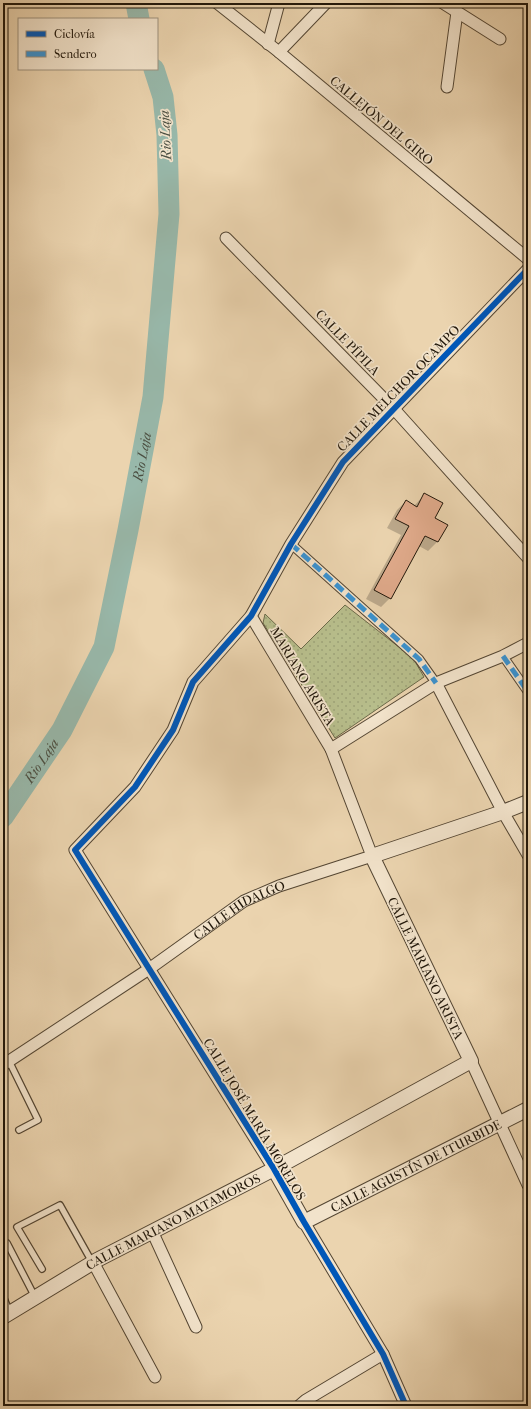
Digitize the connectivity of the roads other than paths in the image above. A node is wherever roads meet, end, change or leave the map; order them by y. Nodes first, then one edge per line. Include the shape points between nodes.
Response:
1 (217, 3) edge
2 (279, 3) edge
3 (326, 3) edge
4 (443, 3) edge
5 (457, 12) junction
6 (500, 39) dead end
7 (268, 44) junction
8 (278, 52) junction
9 (447, 87) dead end
10 (226, 238) dead end
11 (528, 259) edge
12 (528, 269) edge
13 (394, 409) junction
14 (291, 544) junction
15 (528, 558) edge
16 (251, 616) junction
17 (528, 643) edge
18 (503, 656) junction
19 (436, 684) junction
20 (528, 692) edge
21 (331, 749) junction
22 (528, 802) edge
23 (503, 812) junction
24 (75, 850) joint
25 (528, 855) edge
26 (372, 856) junction
27 (149, 969) junction
28 (471, 1061) junction
29 (6, 1063) edge
30 (528, 1109) edge
31 (499, 1123) junction
32 (19, 1130) dead end
33 (274, 1169) junction
34 (528, 1185) edge
35 (304, 1222) junction
36 (152, 1231) junction
37 (3, 1242) edge
38 (92, 1262) junction
39 (42, 1269) dead end
40 (3, 1296) edge
41 (36, 1297) junction
42 (6, 1315) edge
43 (196, 1327) dead end
44 (382, 1354) junction
45 (155, 1377) dead end
46 (299, 1406) edge
47 (406, 1406) edge

1 - 7 street, CALLEJÓN DEL GIRO
2 - 7 street
3 - 8 street
4 - 5 street
5 - 6 street
5 - 9 street
7 - 8 street, CALLEJÓN DEL GIRO
8 - 11 street, CALLEJÓN DEL GIRO
10 - 13 street, CALLE PÍPILA
12 - 13 street, CALLE MELCHOR OCAMPO
13 - 14 street, CALLE MELCHOR OCAMPO via 343,462
13 - 15 street, CALLE PÍPILA
14 - 16 street, CALLE MELCHOR OCAMPO
14 - 19 street via 419,659
16 - 21 street, MARIANO ARISTA
16 - 24 street, CALLE MELCHOR OCAMPO via 193,682 173,730 135,787
17 - 18 street
18 - 19 street
18 - 20 street
19 - 21 street
19 - 23 street
21 - 26 street, CALLE MARIANO ARISTA
22 - 23 street, CALLE HIDALGO
23 - 25 street
23 - 26 street, CALLE HIDALGO
24 - 27 street, CALLE JOSÉ MARÍA MORELOS
26 - 27 street, CALLE HIDALGO via 279,886 244,901
26 - 28 street, CALLE MARIANO ARISTA
27 - 29 street, CALLE HIDALGO
27 - 33 street, CALLE JOSÉ MARÍA MORELOS
28 - 31 street, CALLE MARIANO ARISTA
28 - 33 street, CALLE MARIANO MATAMOROS
29 - 32 lane via 38,1120
30 - 31 street, CALLE AGUSTÍN DE ITURBIDE
31 - 34 street, CALLE MARIANO ARISTA
31 - 35 street, CALLE AGUSTÍN DE ITURBIDE
33 - 35 street, CALLE JOSÉ MARÍA MORELOS
33 - 36 street, CALLE MARIANO MATAMOROS
35 - 44 street, CALLE JOSÉ MARÍA MORELOS
36 - 38 street, CALLE MARIANO MATAMOROS
36 - 43 street
37 - 41 lane via 7,1243
38 - 39 lane via 60,1205 17,1227
38 - 41 street, CALLE MARIANO MATAMOROS
38 - 45 street
40 - 42 lane
41 - 42 street, CALLE MARIANO MATAMOROS
44 - 46 street
44 - 47 street, CALLE JOSÉ MARÍA MORELOS

